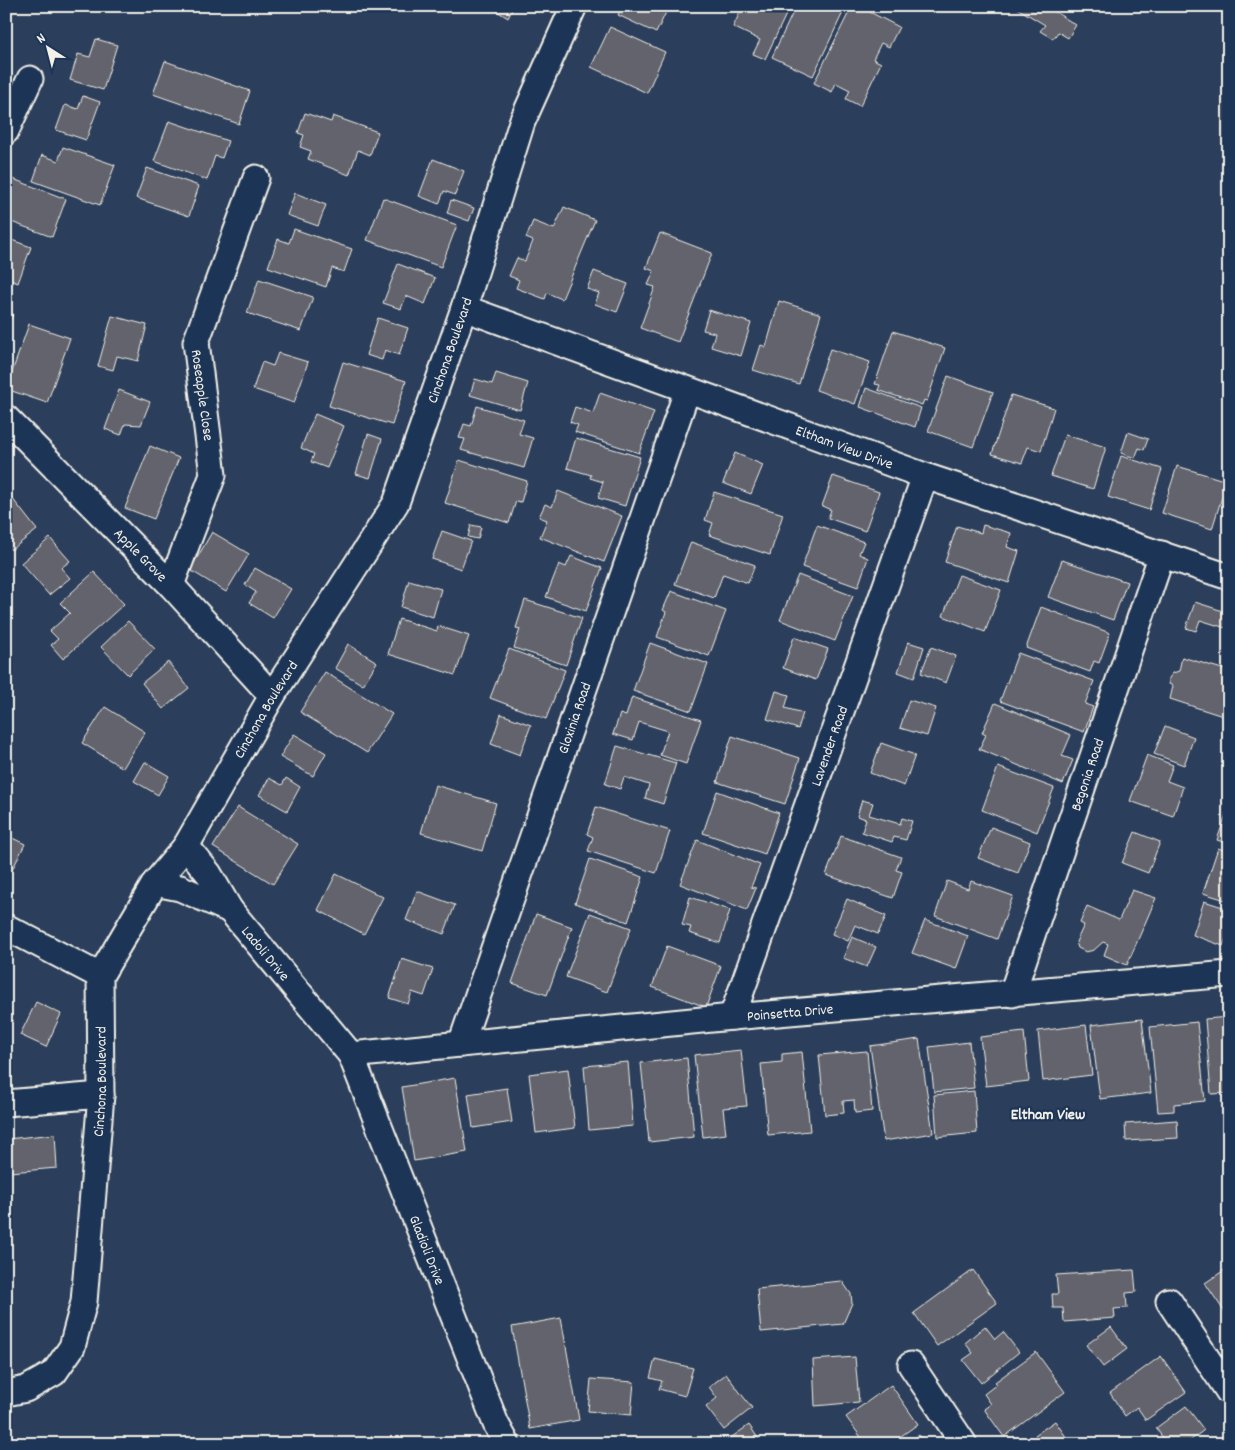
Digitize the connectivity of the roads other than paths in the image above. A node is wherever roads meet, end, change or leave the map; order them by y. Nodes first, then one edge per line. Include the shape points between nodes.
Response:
1 (574, 6) edge
2 (30, 78) dead end
3 (6, 131) edge
4 (256, 178) dead end
5 (464, 308) junction
6 (687, 391) junction
7 (6, 418) edge
8 (925, 476) junction
9 (1162, 554) junction
10 (1229, 577) edge
11 (171, 585) junction
12 (272, 696) junction
13 (186, 846) junction
14 (155, 883) junction
15 (230, 910) junction
16 (6, 927) edge
17 (1229, 974) edge
18 (100, 976) junction
19 (1012, 994) junction
20 (732, 1017) junction
21 (460, 1044) junction
22 (351, 1055) junction
23 (101, 1095) junction
24 (6, 1103) edge
25 (1168, 1301) dead end
26 (911, 1365) dead end
27 (1229, 1392) edge
28 (6, 1393) edge
29 (507, 1444) edge
30 (964, 1444) edge

1 - 5 street, Cinchona Boulevard via 522,122
2 - 3 street
4 - 11 street, Roseapple Close via 196,342 214,475
5 - 6 street, Eltham View Drive
5 - 12 street, Cinchona Boulevard via 396,503
6 - 8 street, Eltham View Drive
6 - 21 street, Gloxinia Road
7 - 11 street, Apple Grove
8 - 9 street, Eltham View Drive
8 - 20 street, Lavender Road
9 - 10 street, Eltham View Drive
9 - 19 street, Begonia Road
11 - 12 street, Apple Grove
12 - 13 street, Cinchona Boulevard
13 - 14 street, Cinchona Boulevard
13 - 15 street, Ladoli Drive via 209,874
14 - 15 street via 180,888
14 - 18 street, Cinchona Boulevard
15 - 22 street, Ladoli Drive
16 - 18 street
17 - 19 street, Poinsetta Drive
18 - 23 street, Cinchona Boulevard
19 - 20 street, Poinsetta Drive
20 - 21 street, Poinsetta Drive
21 - 22 street, Poinsetta Drive
22 - 29 street, Gladioli Drive via 496,1424
23 - 24 street
23 - 28 street, Cinchona Boulevard via 84,1302 72,1347 54,1373 26,1389
25 - 27 street
26 - 30 street

